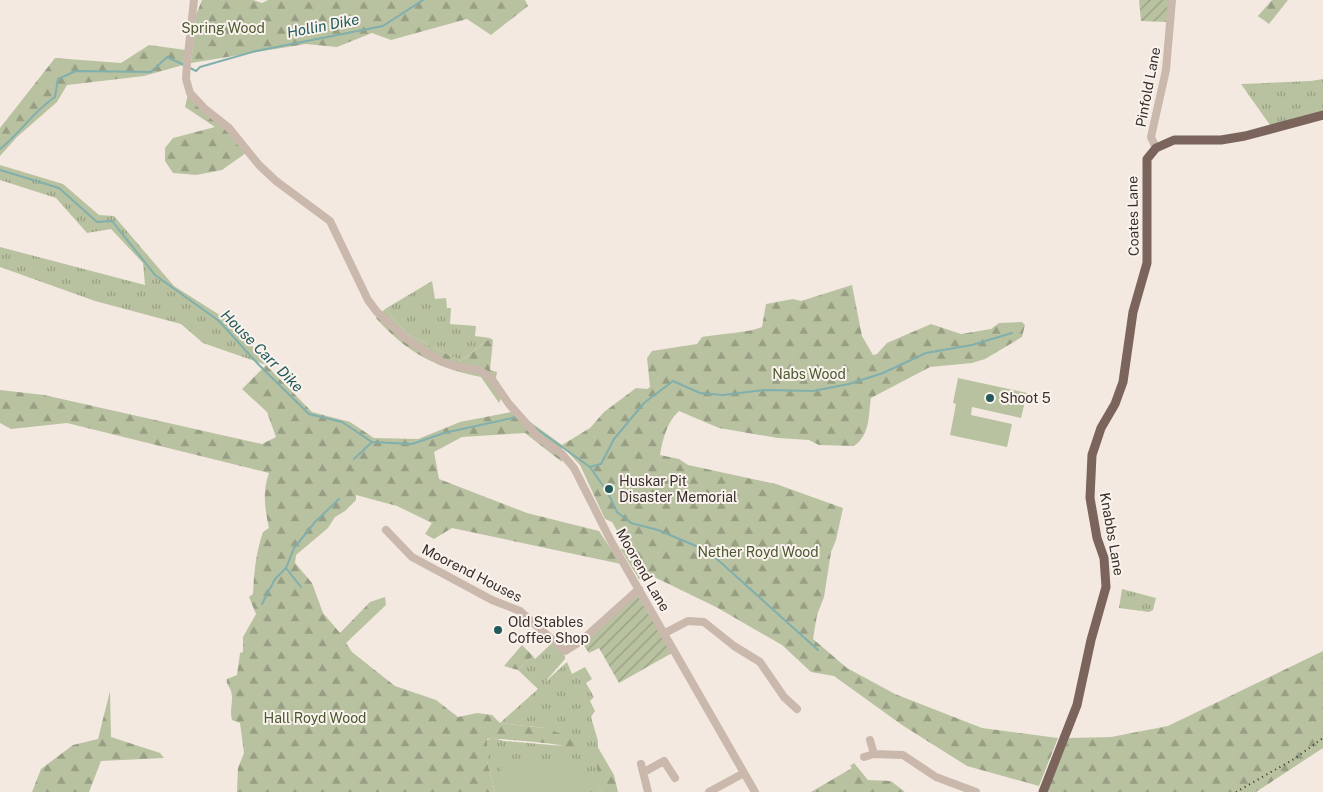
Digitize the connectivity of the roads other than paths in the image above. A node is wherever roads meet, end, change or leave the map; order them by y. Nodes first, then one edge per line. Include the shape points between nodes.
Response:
1 (194, 0) edge
2 (1172, 0) edge
3 (1323, 115) edge
4 (1156, 148) junction
5 (1134, 308) joint
6 (386, 530) dead end
7 (639, 589) junction
8 (664, 633) junction
9 (797, 708) dead end
10 (870, 740) dead end
11 (874, 754) junction
12 (864, 757) dead end
13 (744, 773) junction
14 (675, 778) dead end
15 (648, 792) edge
16 (709, 792) edge
17 (755, 792) edge
18 (976, 792) edge
19 (1043, 792) edge

1 - 7 street, Moorend Lane via 187,67 190,93 229,128 270,176 330,221 377,312 405,338 440,361 479,370 490,377 540,439 562,454 574,468
2 - 4 street, Pinfold Lane via 1166,70 1151,137
3 - 4 main road via 1245,136 1220,140 1174,140
4 - 5 main road, Coates Lane via 1146,164 1148,254
5 - 19 main road, Knabbs Lane via 1123,382 1092,455 1090,498 1104,558 1106,587 1077,705
6 - 7 street, Moorend Houses via 412,558 520,611 565,651 581,642
7 - 8 street, Moorend Lane
8 - 9 street via 688,621 704,622 760,662 784,697
8 - 13 street, Moorend Lane
10 - 11 street
11 - 12 street
11 - 18 street via 897,754 909,758 936,776
13 - 16 street
13 - 17 street, Moorend Lane
14 - 15 street via 664,761 642,768

